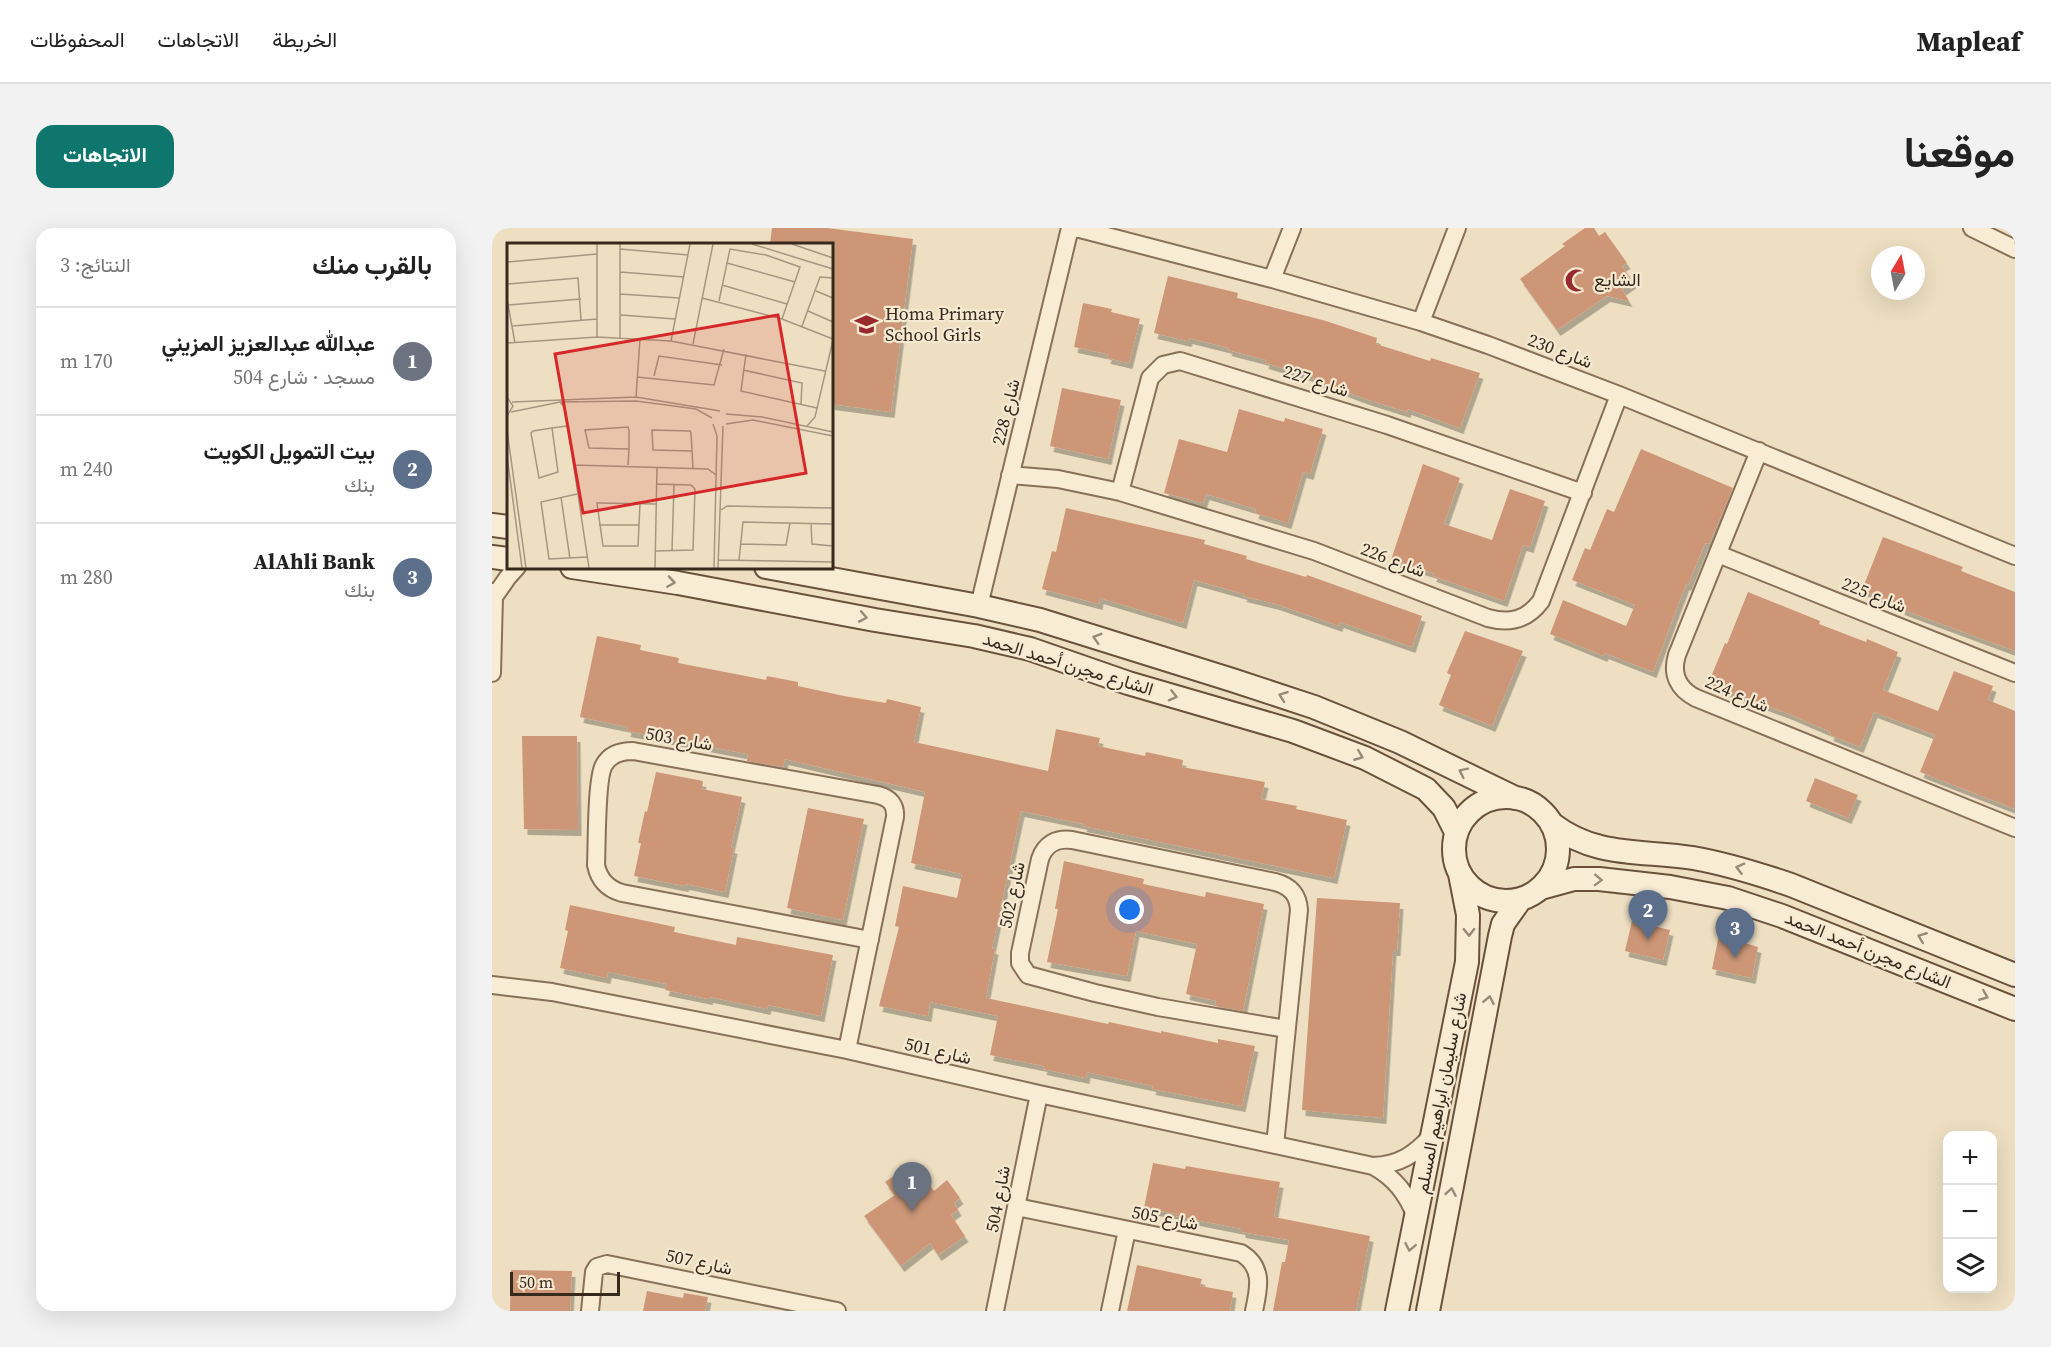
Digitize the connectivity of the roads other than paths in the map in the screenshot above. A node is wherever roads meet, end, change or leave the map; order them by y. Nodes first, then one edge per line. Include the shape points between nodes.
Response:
1 (1070, 228) edge
2 (1076, 228) edge
3 (1292, 228) edge
4 (1457, 228) edge
5 (1972, 228) edge
6 (2015, 249) edge
7 (1272, 279) junction
8 (1421, 322) junction
9 (1619, 394) junction
10 (1759, 452) junction
11 (1011, 475) junction
12 (1120, 492) junction
13 (1583, 493) junction
14 (492, 525) edge
15 (507, 527) edge
16 (1718, 554) junction
17 (2015, 556) edge
18 (492, 557) edge
19 (507, 559) edge
20 (516, 568) edge
21 (579, 568) edge
22 (771, 568) edge
23 (836, 580) junction
24 (493, 595) edge
25 (979, 606) junction
26 (831, 611) junction
27 (1040, 620) junction
28 (1030, 649) junction
29 (492, 673) edge
30 (2015, 673) edge
31 (1515, 798) junction
32 (1552, 824) junction
33 (2015, 828) edge
34 (1456, 832) junction
35 (1460, 874) junction
36 (1541, 888) junction
37 (1520, 900) junction
38 (870, 940) junction
39 (2015, 975) edge
40 (492, 986) edge
41 (2015, 1009) edge
42 (1286, 1029) junction
43 (847, 1050) junction
44 (1039, 1094) junction
45 (1431, 1136) junction
46 (1275, 1145) junction
47 (1373, 1166) junction
48 (1017, 1207) junction
49 (1416, 1217) junction
50 (1126, 1230) junction
51 (590, 1311) edge
52 (837, 1311) edge
53 (995, 1311) edge
54 (1110, 1311) edge
55 (1254, 1311) edge
56 (1397, 1311) edge
57 (1428, 1311) edge

1 - 11 street, شارع 228
2 - 7 street, شارع 230
3 - 7 street
4 - 8 street
5 - 6 street
7 - 8 street, شارع 230
8 - 9 street, شارع 230
9 - 10 street, شارع 230
9 - 13 street, شارع 226
10 - 16 street, شارع 224
10 - 17 street, شارع 230
11 - 12 street, شارع 226 via 1058,479
11 - 25 street, شارع 228
12 - 13 street, شارع 226 via 1314,551 1488,618 1509,621 1527,615 1541,601
12 - 13 street, شارع 227 via 1150,378 1163,365 1180,361 1376,421
14 - 15 street
16 - 30 street, شارع 225
16 - 33 street, شارع 224 via 1674,663 1682,688 1696,698
18 - 19 street
20 - 24 street
21 -> 26 street, الشارع مجرن أحمد الحمد
22 - 23 street, الشارع مجرن أحمد الحمد
23 - 25 street, الشارع مجرن أحمد الحمد
23 - 26 street via 823,594
24 - 29 street
25 - 27 street, الشارع مجرن أحمد الحمد
26 -> 28 street, الشارع مجرن أحمد الحمد
27 - 28 street via 1043,638
31 -> 27 street, الشارع مجرن أحمد الحمد via 1401,742 1314,707
28 -> 34 street, الشارع مجرن أحمد الحمد via 1128,683 1293,731 1365,758 1426,789 1444,808
31 - 32 street via 1543,812
31 - 34 street via 1500,797 1480,805 1463,819
32 - 36 street via 1558,858
39 -> 32 street, الشارع مجرن أحمد الحمد via 1760,874 1694,858 1600,848 1575,840
34 - 35 street via 1455,861
35 - 37 street via 1471,888 1486,897 1503,902
35 -> 45 street, شارع سليمان ابراهيم المسلم via 1468,915 1467,962
36 - 37 street
36 -> 41 street, الشارع مجرن أحمد الحمد via 1574,879 1599,879 1728,898
57 -> 37 street, شارع سليمان ابراهيم المسلم via 1500,936 1503,924
38 - 38 street, شارع 503 via 895,817 889,799 633,751 617,753 604,764 596,865 609,887 622,893
38 - 43 street, شارع 503
40 - 43 street, شارع 501 via 544,991
42 - 42 street, شارع 502 via 1299,910 1290,889 1275,882 1072,840 1058,840 1046,847 1020,953 1020,963 1028,975 1148,1005
42 - 46 street, شارع 502
43 - 44 street, شارع 501
44 - 46 street, شارع 501
44 - 48 street, شارع 504
45 - 47 street, شارع 501 via 1403,1160
45 - 49 street, شارع سليمان ابراهيم المسلم
46 - 47 street, شارع 501
47 - 49 street, شارع 501 via 1391,1177 1406,1194
48 - 50 street, شارع 505
48 - 53 street, شارع 504
49 -> 56 street, شارع سليمان ابراهيم المسلم
50 - 54 street
50 - 55 street, شارع 505 via 1233,1251 1248,1258 1259,1278
51 - 52 street, شارع 507 via 594,1272 608,1264

